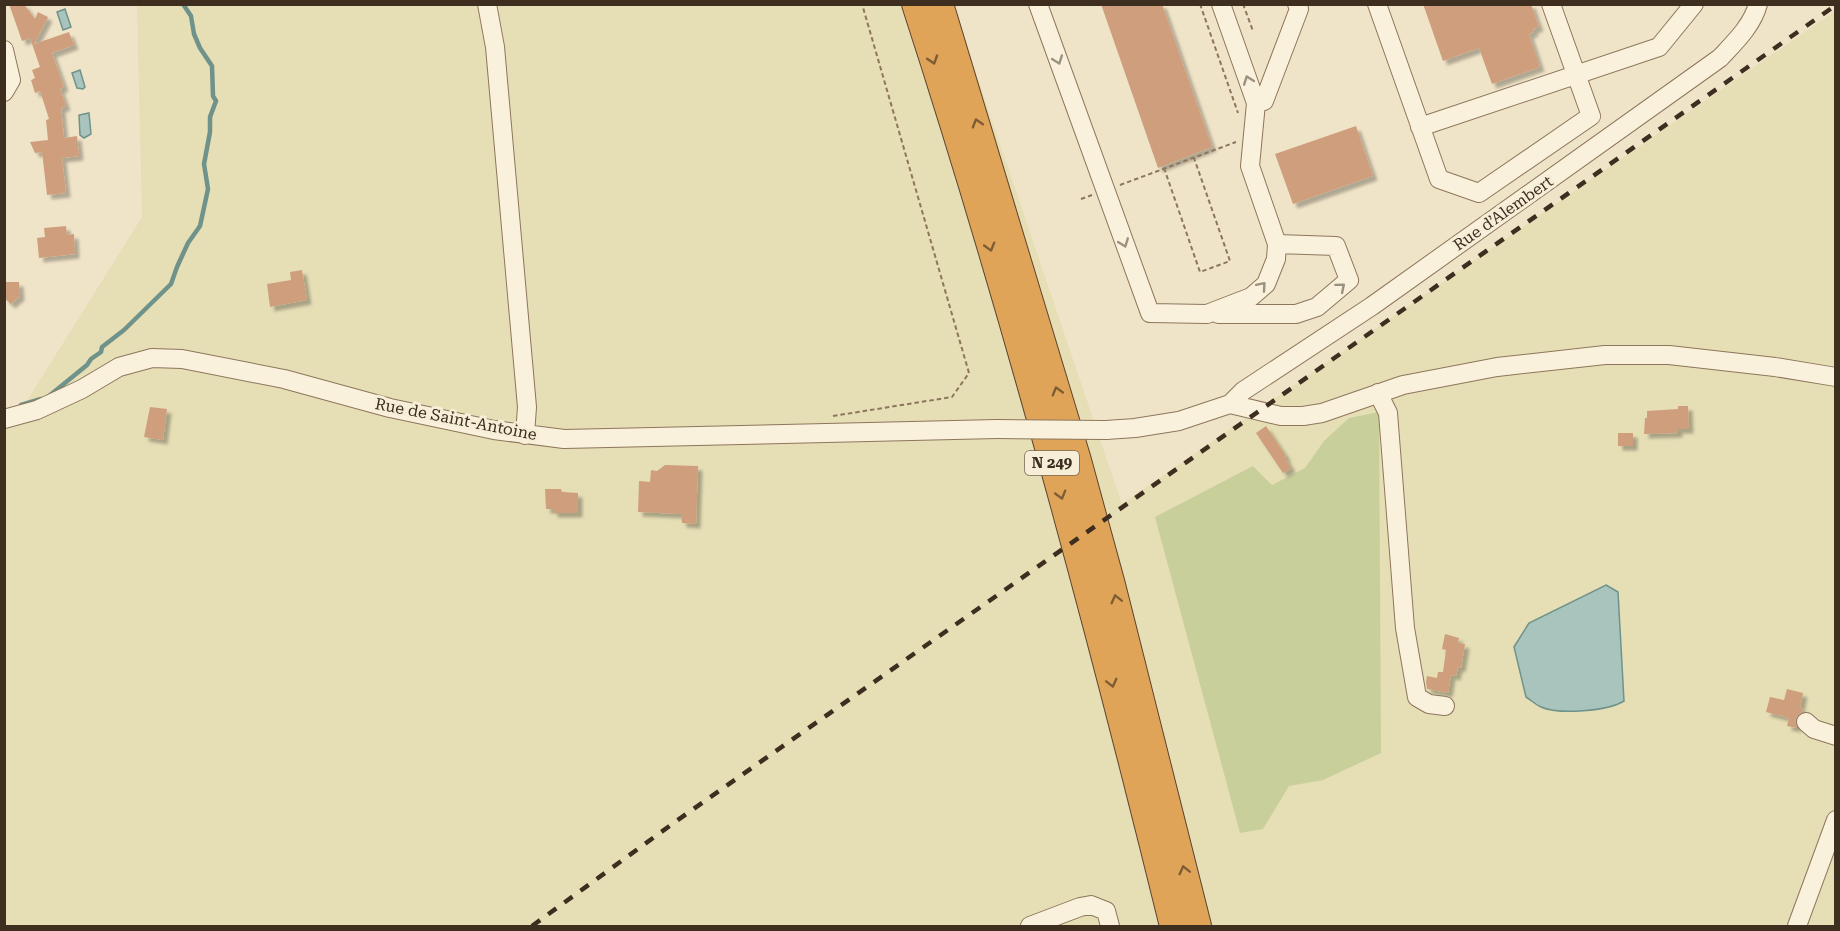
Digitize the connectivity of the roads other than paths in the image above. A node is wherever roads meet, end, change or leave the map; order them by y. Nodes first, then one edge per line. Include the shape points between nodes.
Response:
1 (487, 4) edge
2 (915, 4) edge
3 (1038, 4) edge
4 (1221, 4) edge
5 (1297, 4) edge
6 (1377, 4) edge
7 (1551, 4) edge
8 (1758, 4) edge
9 (1690, 6) edge
10 (943, 9) edge
11 (4, 50) edge
12 (1576, 75) junction
13 (4, 92) edge
14 (1256, 103) junction
15 (1420, 127) junction
16 (1277, 244) junction
17 (1207, 314) junction
18 (1835, 377) edge
19 (1836, 392) edge
20 (1378, 393) junction
21 (1230, 404) junction
22 (4, 419) edge
23 (525, 435) junction
24 (1445, 706) dead end
25 (1806, 722) dead end
26 (1836, 736) edge
27 (1836, 820) edge
28 (1108, 919) edge
29 (1030, 927) edge
30 (1173, 927) edge
31 (1198, 927) edge
32 (1797, 927) edge

1 - 23 street via 495,47 527,407
2 -> 30 highway, N 249 via 1078,554
3 -> 17 street via 1150,314
14 -> 4 street
5 - 14 street via 1299,9 1264,101
6 - 15 street
7 - 12 street
8 - 21 street, Rue d’Alembert via 1740,38 1720,58 1372,306 1243,391
9 - 12 street via 1659,47
31 -> 10 highway, N 249 via 1077,457
11 - 13 street via 11,80
12 - 15 street
12 - 15 street via 1591,117 1479,193 1439,179
14 - 16 street via 1250,166
17 -> 16 street via 1251,297 1266,284 1276,259
17 -> 16 street via 1296,314 1317,307 1349,280 1336,246
18 - 19 street
18 - 20 street via 1669,355 1605,355 1497,367
20 - 21 street via 1303,416 1281,416
20 - 24 street via 1388,413 1405,628 1417,697
21 - 23 street, Rue de Saint-Antoine, bridge via 1179,421 1106,430 564,439
22 - 23 street, Rue de Saint-Antoine via 37,410 119,368 152,358 182,359 284,379 390,408
25 - 26 street
27 - 32 street
28 - 29 street via 1091,905

